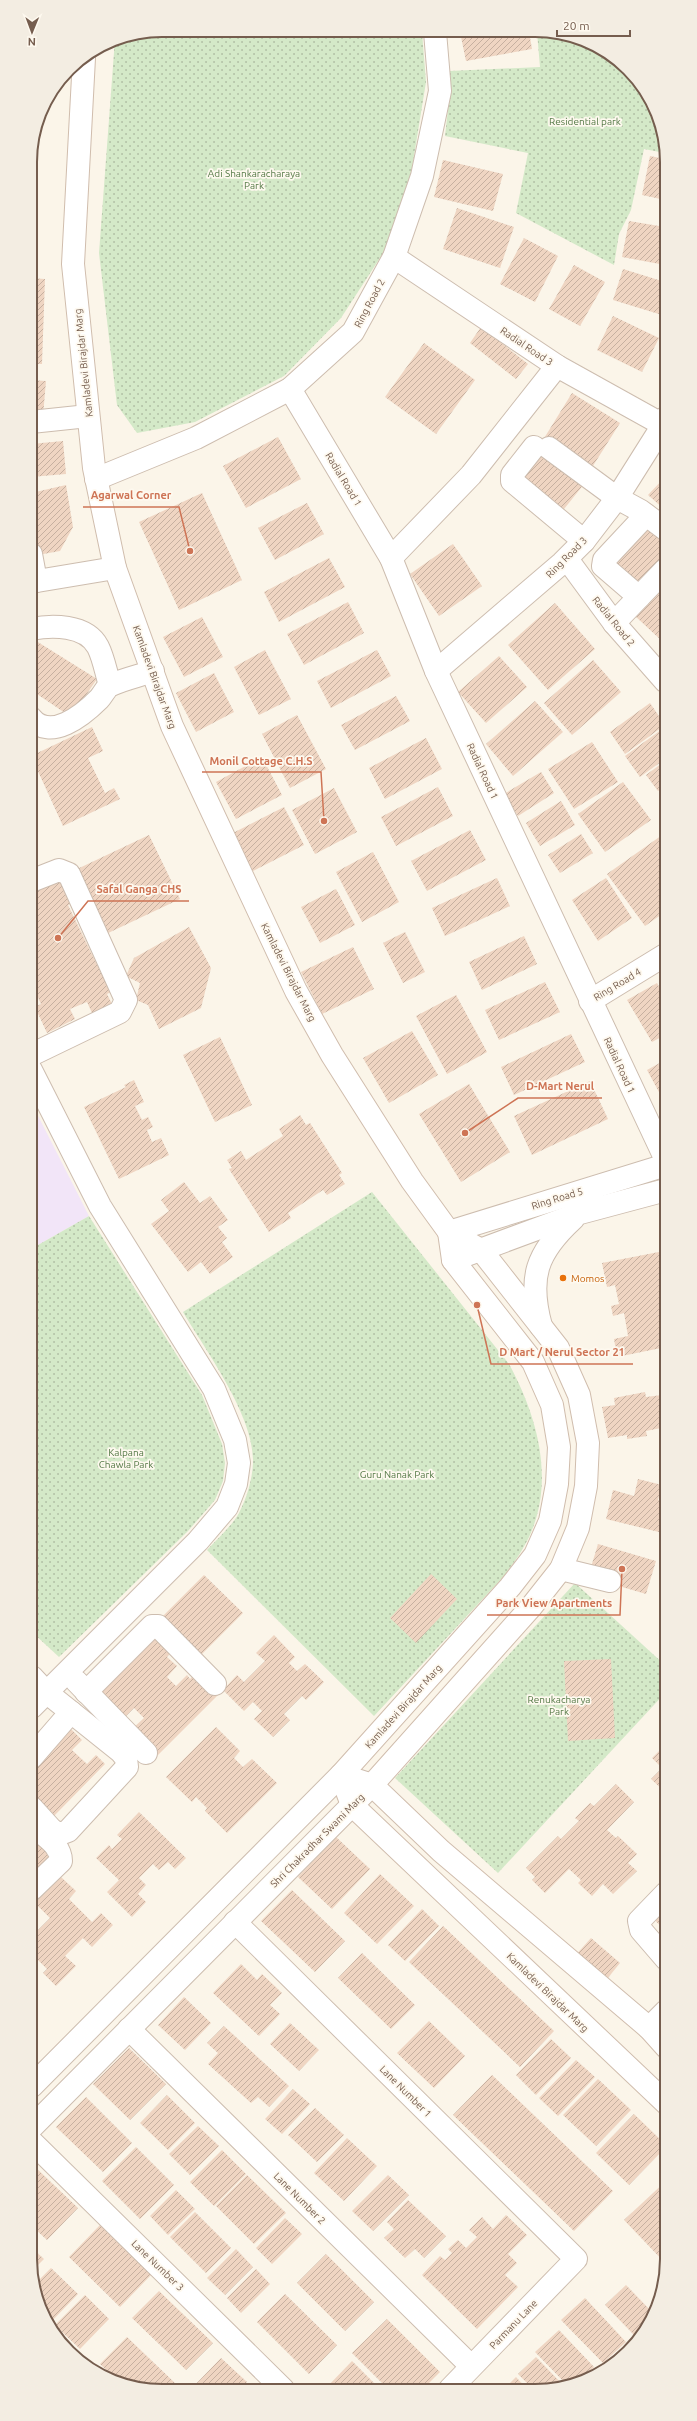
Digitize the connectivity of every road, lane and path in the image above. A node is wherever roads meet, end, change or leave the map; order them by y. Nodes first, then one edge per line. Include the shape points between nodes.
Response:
1 (435, 37) edge
2 (84, 64) edge
3 (394, 258) junction
4 (557, 366) junction
5 (290, 389) junction
6 (88, 416) junction
7 (37, 421) edge
8 (660, 421) edge
9 (660, 429) edge
10 (96, 480) junction
11 (617, 498) junction
12 (646, 515) junction
13 (660, 525) edge
14 (577, 548) junction
15 (392, 558) junction
16 (603, 566) junction
17 (115, 568) junction
18 (660, 575) edge
19 (37, 581) edge
20 (639, 597) junction
21 (614, 623) junction
22 (37, 628) edge
23 (153, 671) junction
24 (436, 671) junction
25 (660, 675) edge
26 (110, 685) junction
27 (37, 723) edge
28 (37, 879) edge
29 (660, 958) edge
30 (590, 1001) junction
31 (37, 1052) edge
32 (37, 1082) edge
33 (660, 1147) edge
34 (660, 1167) edge
35 (660, 1192) edge
36 (580, 1213) junction
37 (449, 1232) junction
38 (482, 1250) junction
39 (453, 1260) junction
40 (541, 1326) junction
41 (561, 1568) junction
42 (610, 1581) dead end
43 (67, 1672) junction
44 (215, 1684) dead end
45 (37, 1689) edge
46 (37, 1691) edge
47 (86, 1692) junction
48 (71, 1712) junction
49 (37, 1751) edge
50 (146, 1753) dead end
51 (341, 1775) junction
52 (372, 1785) junction
53 (352, 1805) junction
54 (37, 1814) edge
55 (37, 1829) edge
56 (37, 1884) edge
57 (660, 1899) edge
58 (235, 1922) junction
59 (660, 1952) edge
60 (660, 2017) edge
61 (649, 2028) junction
62 (129, 2029) junction
63 (660, 2040) edge
64 (37, 2081) edge
65 (660, 2097) edge
66 (37, 2122) edge
67 (37, 2147) edge
68 (576, 2258) joint
69 (471, 2366) junction
70 (279, 2384) edge
71 (454, 2384) edge

1 - 3 street, Ring Road 2 via 440,91 422,176
2 - 6 street, Kamladevi Birajdar Marg via 73,264
3 - 4 street, Radial Road 3
3 - 5 street, Ring Road 2 via 353,332
4 - 8 street, Radial Road 3
4 - 15 street via 471,475
5 - 10 street, Ring Road 2 via 196,438
5 - 15 street, Radial Road 1
6 - 7 street
6 - 10 street, Kamladevi Birajdar Marg
9 - 11 street, Ring Road 3
10 - 17 street, Kamladevi Birajdar Marg
11 - 12 street
11 - 14 street, Ring Road 3
11 - 14 street via 542,448 512,475 512,482
12 - 13 street
12 - 16 street via 604,560
14 - 16 street
14 - 21 street, Radial Road 2
14 - 24 street, Ring Road 3
15 - 24 street, Radial Road 1
16 - 20 street
17 - 19 street
17 - 23 street, Kamladevi Birajdar Marg
18 - 20 street
20 - 21 street
21 - 25 street, Radial Road 2
22 - 26 street via 65,626 85,635 97,646
23 - 26 street
23 - 37 street, Kamladevi Birajdar Marg via 172,726 296,991 370,1117
24 - 30 street, Radial Road 1
26 - 27 street via 86,711 60,727 44,728
28 - 31 street via 59,870 69,874 126,1000 120,1012
29 - 30 street, Ring Road 4
30 - 33 street, Radial Road 1
32 - 43 street via 100,1206 214,1389 236,1440 239,1463 236,1484 227,1507 198,1541
34 - 37 street, Ring Road 5
35 - 36 street
36 - 38 street
36 - 40 street via 550,1242 541,1257 534,1291
37 - 38 street, Kamladevi Birajdar Marg
37 - 39 street, Kamladevi Birajdar Marg
38 - 39 street
38 - 40 street, Kamladevi Birajdar Marg
39 - 51 street, Kamladevi Birajdar Marg via 533,1362 552,1405 559,1447 558,1484 550,1521 535,1555 510,1588
40 - 41 street, Kamladevi Birajdar Marg via 558,1348 579,1395 588,1443 586,1486 578,1528
41 - 42 street
41 - 52 street, Kamladevi Birajdar Marg via 531,1607
43 - 45 street
43 - 47 street
44 - 47 street via 158,1626 152,1626
46 - 48 street
47 - 50 street
48 - 49 street
48 - 54 street via 121,1752 126,1758 127,1767 68,1831 60,1834 52,1830
51 - 52 street, Shri Chakradhar Swami Marg
51 - 53 street, Kamladevi Birajdar Marg
51 - 64 street
52 - 53 street, Shri Chakradhar Swami Marg
52 - 61 street via 440,1851
53 - 58 street, Shri Chakradhar Swami Marg
53 - 65 street, Kamladevi Birajdar Marg
55 - 56 street via 61,1854 61,1861
57 - 59 street via 639,1921 641,1930
58 - 62 street, Shri Chakradhar Swami Marg
58 - 68 street, Lane Number 1
60 - 61 street
61 - 63 street
62 - 66 street, Shri Chakradhar Swami Marg
62 - 69 street, Lane Number 2
67 - 70 street, Lane Number 3
68 - 69 street, Parmanu Lane
69 - 71 street, Parmanu Lane

